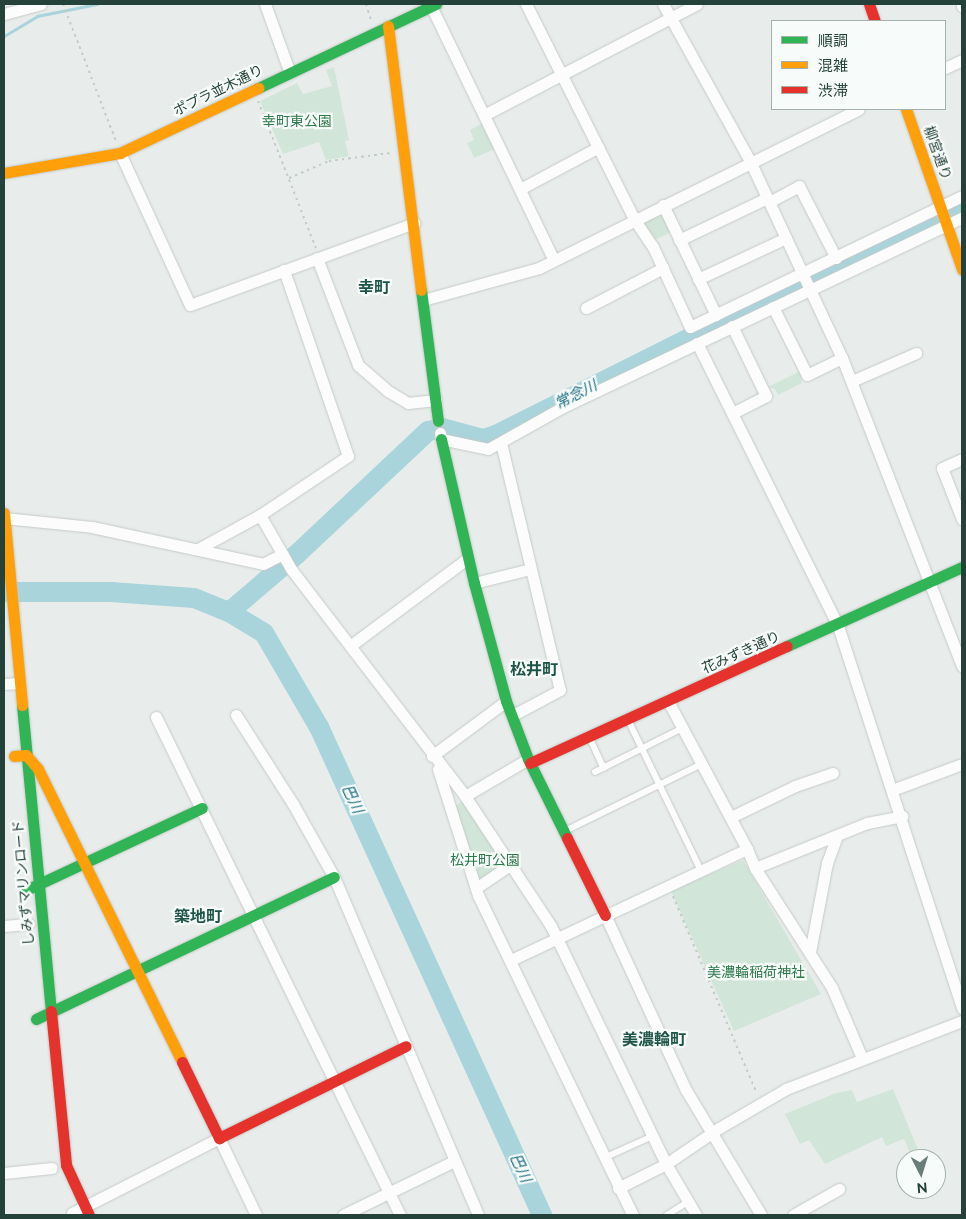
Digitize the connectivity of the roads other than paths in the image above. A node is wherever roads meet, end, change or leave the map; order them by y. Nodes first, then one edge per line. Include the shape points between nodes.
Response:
1 (41, 4) edge
2 (265, 4) edge
3 (526, 4) edge
4 (663, 4) edge
5 (697, 4) edge
6 (869, 4) edge
7 (433, 5) edge
8 (4, 14) edge
9 (671, 18) junction
10 (875, 20) edge
11 (388, 26) junction
12 (962, 60) edge
13 (946, 68) edge
14 (290, 73) junction
15 (563, 76) junction
16 (857, 110) edge
17 (906, 110) edge
18 (484, 115) junction
19 (599, 148) junction
20 (120, 153) junction
21 (750, 161) junction
22 (4, 173) edge
23 (520, 189) junction
24 (962, 196) edge
25 (768, 200) junction
26 (663, 205) junction
27 (941, 206) junction
28 (962, 218) edge
29 (634, 219) junction
30 (414, 222) junction
31 (948, 225) junction
32 (786, 238) junction
33 (679, 240) junction
34 (319, 257) junction
35 (836, 258) junction
36 (554, 260) junction
37 (663, 268) junction
38 (962, 269) edge
39 (284, 270) junction
40 (803, 274) junction
41 (698, 279) junction
42 (810, 289) junction
43 (423, 300) junction
44 (773, 307) junction
45 (586, 308) dead end
46 (716, 315) junction
47 (732, 326) junction
48 (697, 343) junction
49 (916, 353) dead end
50 (842, 358) junction
51 (852, 381) junction
52 (436, 400) junction
53 (732, 413) junction
54 (438, 421) joint
55 (441, 439) junction
56 (501, 443) junction
57 (962, 459) edge
58 (4, 513) edge
59 (260, 515) junction
60 (4, 518) edge
61 (962, 519) edge
62 (198, 549) junction
63 (282, 554) junction
64 (468, 558) junction
65 (962, 567) edge
66 (530, 569) junction
67 (932, 581) junction
68 (474, 583) junction
69 (838, 626) junction
70 (4, 644) edge
71 (350, 646) junction
72 (962, 666) edge
73 (11, 679) edge
74 (506, 701) junction
75 (668, 701) junction
76 (236, 714) dead end
77 (512, 716) junction
78 (156, 717) dead end
79 (628, 719) junction
80 (683, 728) junction
81 (590, 737) junction
82 (642, 749) junction
83 (20, 755) junction
84 (432, 756) junction
85 (529, 761) junction
86 (702, 764) junction
87 (962, 764) edge
88 (604, 768) junction
89 (595, 772) dead end
90 (833, 773) dead end
91 (661, 786) junction
92 (892, 790) junction
93 (18, 794) dead end
94 (465, 796) junction
95 (202, 808) junction
96 (733, 816) junction
97 (902, 816) junction
98 (565, 832) junction
99 (836, 836) junction
100 (747, 849) junction
101 (84, 864) junction
102 (510, 864) junction
103 (755, 868) junction
104 (701, 870) junction
105 (334, 877) junction
106 (38, 884) junction
107 (476, 888) junction
108 (604, 915) junction
109 (254, 916) junction
110 (28, 920) joint
111 (4, 926) edge
112 (557, 939) junction
113 (810, 952) junction
114 (511, 960) junction
115 (137, 973) junction
116 (962, 1008) edge
117 (49, 1012) junction
118 (36, 1019) dead end
119 (962, 1021) edge
120 (406, 1046) junction
121 (862, 1058) junction
122 (334, 1081) junction
123 (712, 1135) junction
124 (653, 1136) junction
125 (219, 1138) junction
126 (604, 1158) junction
127 (454, 1161) junction
128 (666, 1164) junction
129 (53, 1168) dead end
130 (4, 1173) edge
131 (618, 1188) junction
132 (839, 1188) dead end
133 (389, 1192) junction
134 (688, 1202) junction
135 (71, 1210) edge
136 (87, 1211) edge
137 (256, 1215) edge
138 (343, 1215) edge
139 (400, 1215) edge
140 (478, 1215) edge
141 (633, 1215) edge
142 (667, 1215) edge
143 (696, 1215) edge
144 (761, 1215) edge
145 (793, 1215) edge

1 - 8 street
2 - 14 street
3 - 15 street
4 - 9 street
5 - 9 street
6 - 10 main road
7 - 11 main road, ポプラ並木通り
7 - 18 street
9 - 15 street
9 - 21 street
11 - 14 main road, ポプラ並木通り
11 - 30 main road
12 - 13 street
14 - 20 main road, ポプラ並木通り
15 - 18 street
15 - 19 street
16 - 21 street
17 - 27 main road, 柳宮通り
18 - 23 street
19 - 23 street
19 - 29 street
20 - 22 main road, ポプラ並木通り
20 - 39 street via 190,305
21 - 25 street
21 - 26 street
23 - 36 street
24 - 27 street
25 - 32 street
25 - 33 street
25 - 35 street via 799,186
26 - 29 street
26 - 33 street
27 - 31 main road, 柳宮通り
27 - 35 street
28 - 31 street
29 - 36 street
29 - 37 street
30 - 34 street
30 - 43 main road
31 - 38 main road
31 - 42 street
32 - 40 street
32 - 41 street
33 - 41 street
34 - 39 street
34 - 52 street via 358,365 388,391 408,403
35 - 40 street
36 - 43 street via 539,268
37 - 45 street
37 - 46 street via 690,327
39 - 59 street via 348,456
40 - 42 street
40 - 46 street
41 - 46 street
42 - 44 street
42 - 50 street
43 - 52 main road
44 - 47 street
44 - 50 street via 807,375
47 - 48 street
47 - 53 street via 766,396
48 - 53 street
48 - 56 street via 562,408
49 - 51 street
50 - 51 street
51 - 67 street
52 - 54 main road
53 - 69 street
54 - 55 street
55 - 56 street via 479,448
55 - 64 main road
56 - 66 street
57 - 61 street via 942,468
58 - 60 main road, しみずマリンロード
59 - 62 street
59 - 63 street
60 - 62 street via 92,527
60 - 73 main road, しみずマリンロード
62 - 63 street via 263,564
63 - 71 street
64 - 68 main road
64 - 71 street
65 - 67 main road, 花みずき通り
66 - 68 street
66 - 77 street via 560,690
67 - 69 main road, 花みずき通り
67 - 72 street
68 - 74 main road
69 - 75 main road, 花みずき通り
69 - 92 street
70 - 73 main road, しみずマリンロード
71 - 84 street
73 - 83 main road, しみずマリンロード
74 - 77 main road
74 - 84 street
75 - 79 main road, 花みずき通り
75 - 80 street
76 - 105 street
77 - 85 main road
78 - 95 street
79 - 81 main road, 花みずき通り
79 - 82 lane
80 - 82 lane
80 - 86 street
81 - 85 main road, 花みずき通り
81 - 88 lane
82 - 88 lane
82 - 91 lane
83 - 93 main road, しみずマリンロード
83 - 101 main road via 38,769
83 - 106 main road, しみずマリンロード
84 - 94 street
84 - 107 street
85 - 94 street
85 - 98 main road
86 - 91 lane
86 - 96 street
87 - 92 street
88 - 89 lane
90 - 96 street via 795,786
91 - 98 lane
91 - 104 lane
92 - 97 street
94 - 102 street
95 - 101 main road
95 - 109 street
96 - 100 street
97 - 99 street
97 - 116 street
98 - 108 main road
99 - 103 street
99 - 113 street via 827,863
100 - 103 street
100 - 104 street
101 - 106 main road
101 - 115 main road
102 - 107 street
102 - 112 street
103 - 113 street
104 - 108 street
105 - 109 main road
105 - 120 street
106 - 110 main road, しみずマリンロード via 25,885
106 - 117 main road, しみずマリンロード
107 - 114 street
108 - 112 street
108 - 123 street via 686,1090
109 - 115 main road
109 - 122 street
110 - 111 street
112 - 114 street
112 - 124 street
113 - 121 street via 832,988
114 - 126 street
115 - 117 main road
115 - 125 main road
117 - 118 main road
117 - 136 main road, しみずマリンロード via 66,1165
119 - 121 street
120 - 122 main road
120 - 127 street
121 - 123 street via 786,1089
122 - 125 main road
122 - 133 street
123 - 128 street
123 - 144 street
124 - 126 lane
124 - 128 street
125 - 136 street
125 - 137 street
126 - 131 street
127 - 133 street
127 - 140 street
128 - 131 street
128 - 134 street
129 - 130 street
131 - 141 street
132 - 145 street
133 - 138 street
133 - 139 street
134 - 142 lane
134 - 143 street
135 - 136 street

